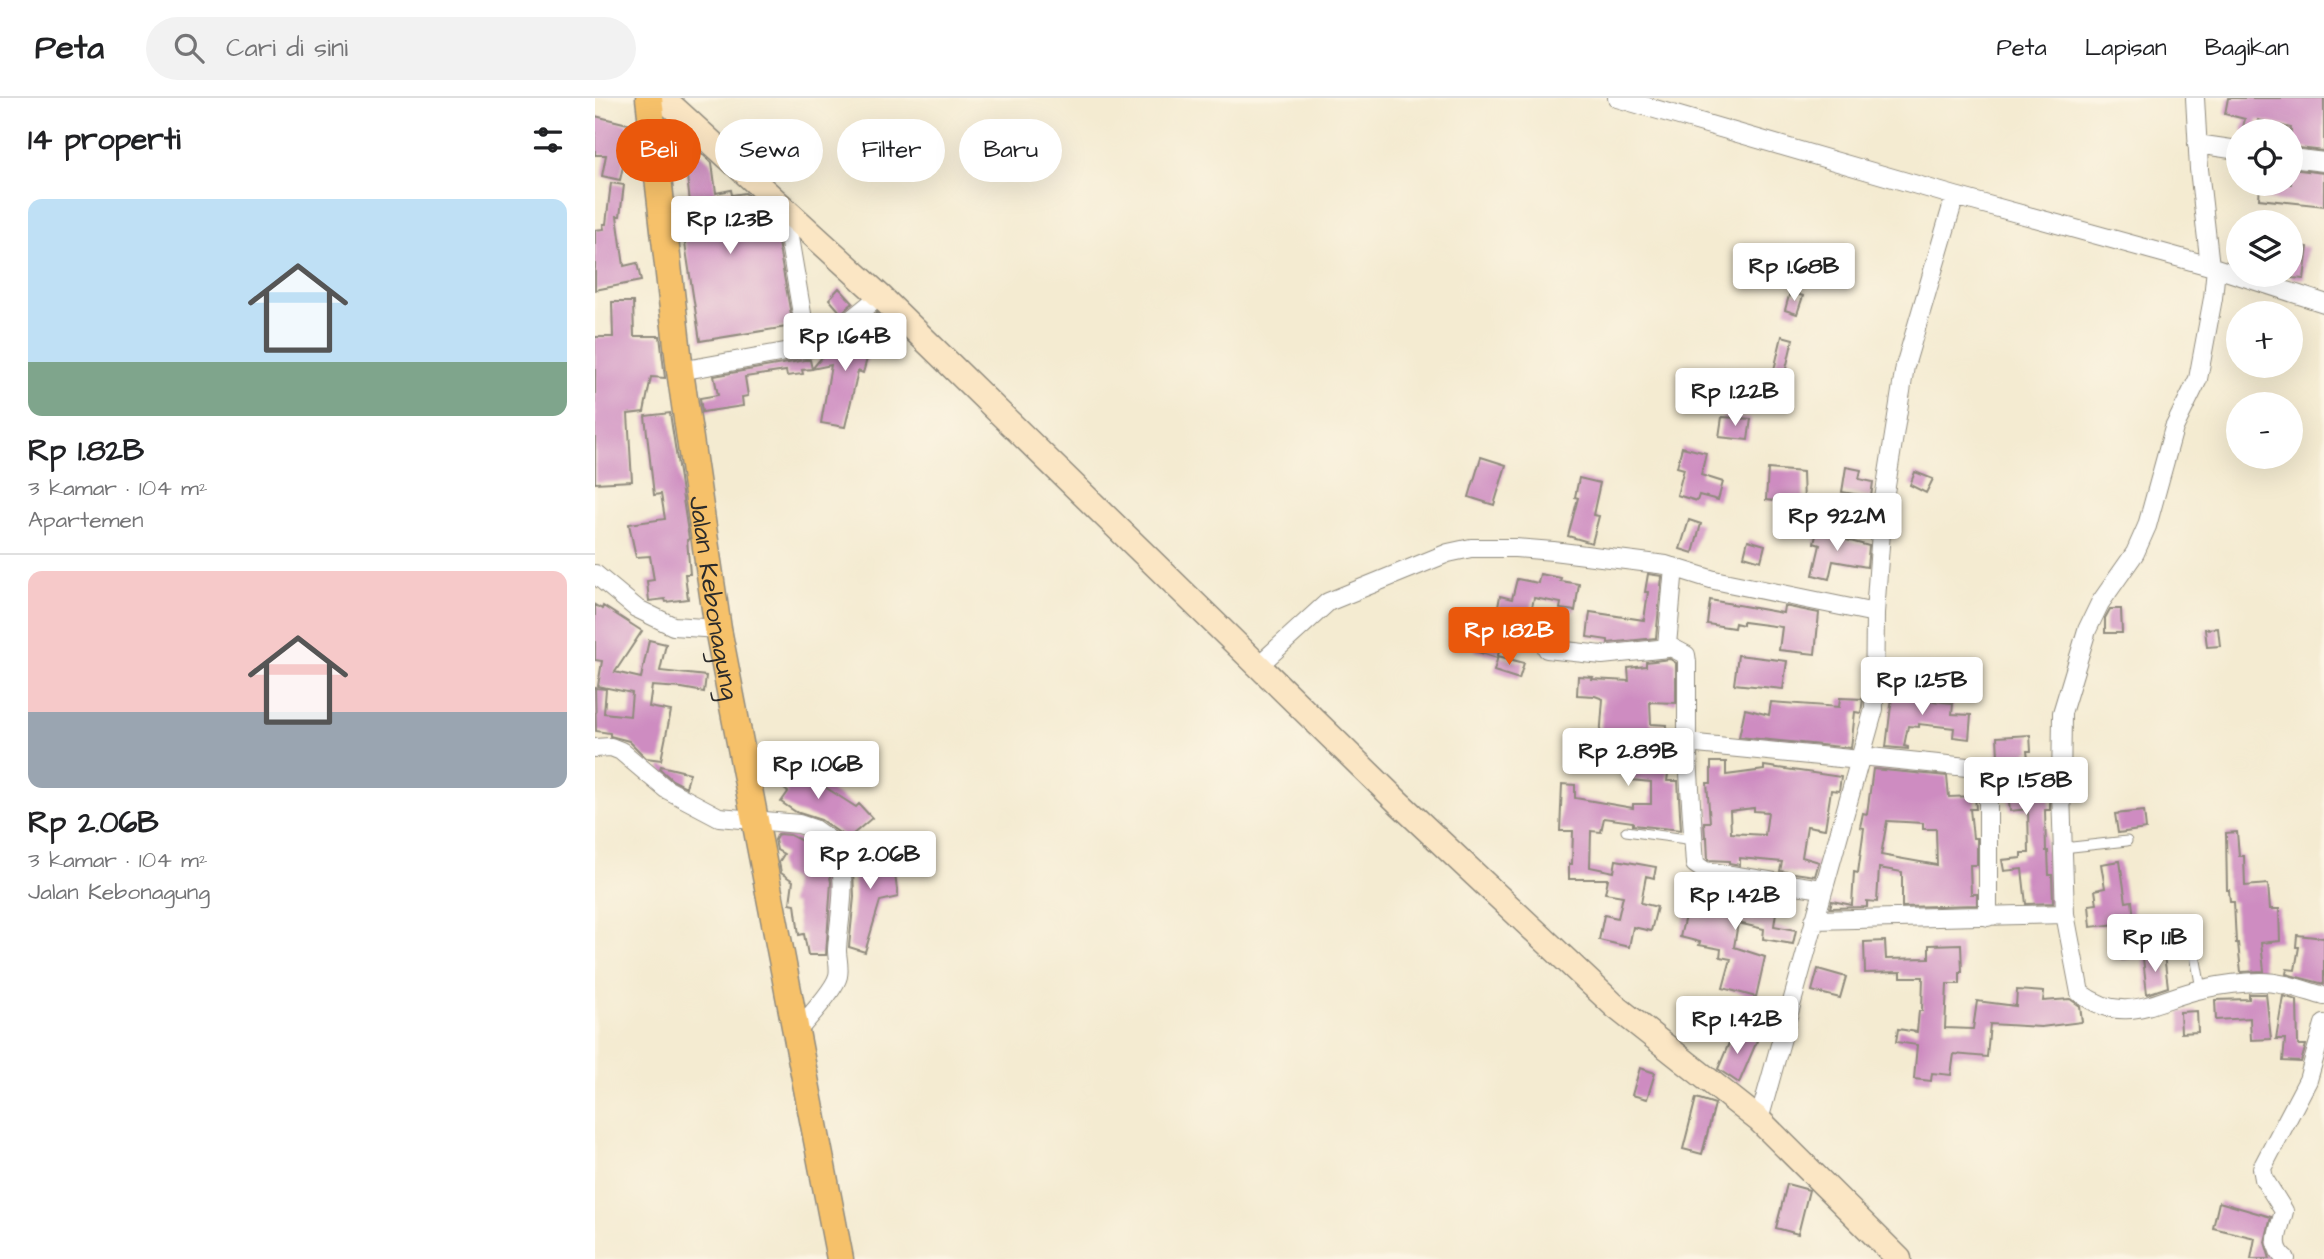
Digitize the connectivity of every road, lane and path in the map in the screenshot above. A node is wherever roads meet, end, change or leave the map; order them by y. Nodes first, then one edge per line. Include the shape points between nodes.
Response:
1 (649, 98) edge
2 (663, 98) edge
3 (1618, 98) edge
4 (2195, 98) edge
5 (2197, 144) junction
6 (2226, 148) edge
7 (2303, 159) edge
8 (2324, 162) edge
9 (1955, 196) junction
10 (784, 208) junction
11 (2213, 267) junction
12 (880, 296) junction
13 (2324, 303) edge
14 (808, 349) junction
15 (680, 370) junction
16 (1674, 567) junction
17 (595, 574) edge
18 (1875, 613) junction
19 (719, 629) junction
20 (1668, 648) junction
21 (1547, 649) dead end
22 (1259, 665) junction
23 (1687, 743) junction
24 (595, 748) edge
25 (1860, 758) junction
26 (756, 821) junction
27 (1626, 831) dead end
28 (1694, 840) junction
29 (2127, 841) dead end
30 (2063, 848) junction
31 (1822, 889) junction
32 (2065, 914) junction
33 (1987, 918) junction
34 (1814, 920) junction
35 (2193, 944) dead end
36 (2201, 989) junction
37 (2324, 996) edge
38 (2324, 1024) edge
39 (796, 1032) junction
40 (1759, 1120) junction
41 (840, 1259) edge
42 (1899, 1259) edge
43 (2286, 1259) edge

1 - 15 main road, Jalan Kebonagung
2 - 10 street
3 - 9 street
4 - 5 street
5 - 6 street
5 - 11 street
7 - 8 street
9 - 11 street
9 - 18 street via 1905,366 1883,505
10 - 12 street
10 - 14 street
11 - 13 street
11 - 30 street via 2208,332 2198,379 2174,428 2144,536 2087,630 2062,713
12 - 14 street via 828,340
12 - 22 street
14 - 15 street
15 - 19 main road, Jalan Kebonagung
16 - 18 street via 1727,583
16 - 20 street
16 - 22 street via 1515,548 1448,553 1328,602
17 - 19 street via 636,608 673,626
18 - 25 street via 1874,709
19 - 26 main road, Jalan Kebonagung
20 - 21 street via 1602,655
20 - 23 street via 1686,655
22 - 40 street via 1616,1007
23 - 25 street
23 - 28 street
24 - 26 street via 621,751 666,789 712,815
25 - 31 street
25 - 33 street via 1983,772 1988,790
26 - 39 main road, Jalan Kebonagung
26 - 39 street via 790,822 814,829 834,844 839,862 838,979
27 - 28 lane
28 - 31 street via 1695,864 1705,871
29 - 30 lane
30 - 32 street
31 - 34 street
32 - 33 street
32 - 36 street via 2080,993 2093,1003 2110,1009 2136,1009
33 - 34 street
34 - 40 street
35 - 36 lane
36 - 37 street via 2262,982
38 - 43 street via 2308,1080 2262,1168 2284,1211 2276,1246
39 - 41 main road, Jalan Kebonagung
40 - 42 street

